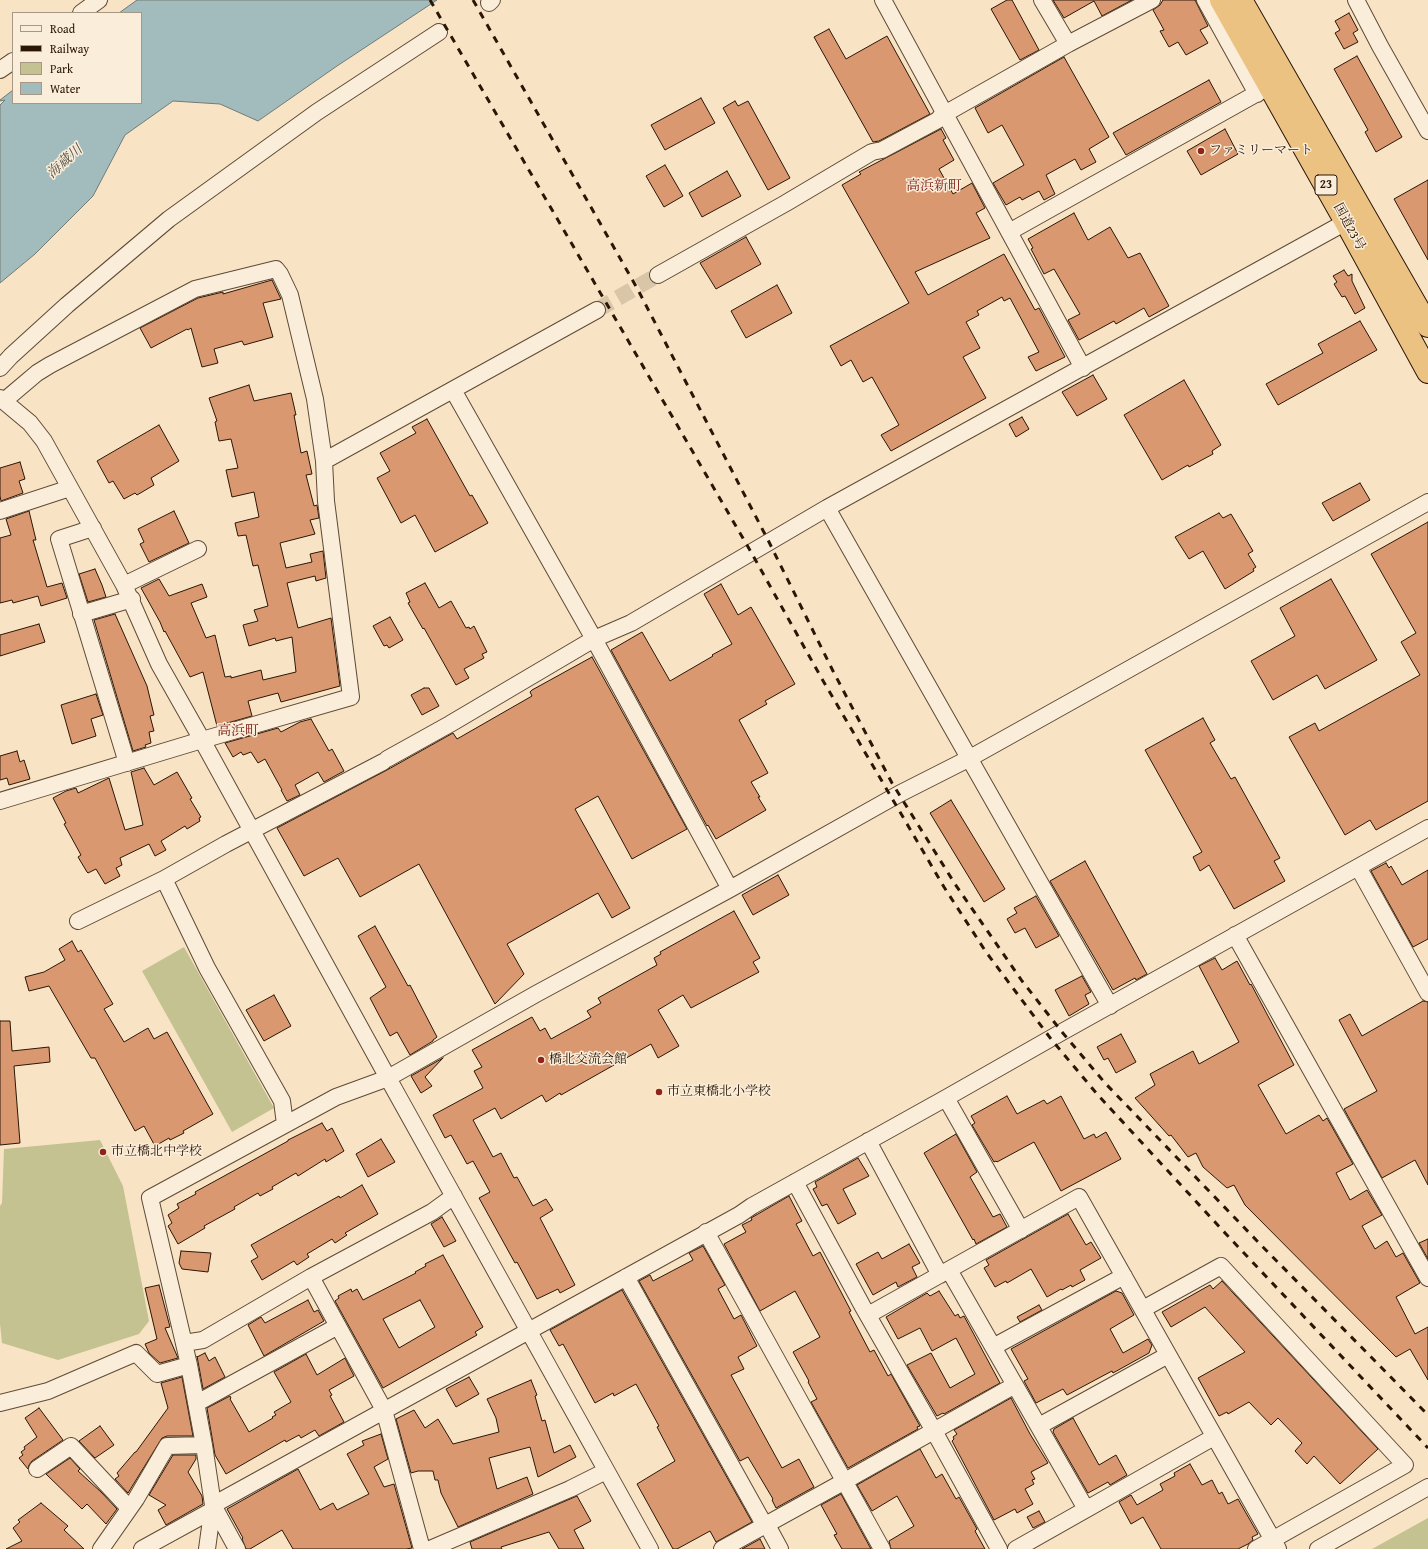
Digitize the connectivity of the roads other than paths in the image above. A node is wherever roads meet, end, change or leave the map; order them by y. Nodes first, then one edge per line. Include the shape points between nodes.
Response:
1 (99, 0) edge
2 (883, 0) edge
3 (1042, 0) edge
4 (1152, 0) edge
5 (1205, 0) edge
6 (1221, 0) edge
7 (1241, 0) edge
8 (1356, 0) edge
9 (82, 12) edge
10 (439, 32) dead end
11 (1068, 44) junction
12 (12, 62) edge
13 (0, 70) edge
14 (1264, 90) junction
15 (944, 114) junction
16 (1428, 131) edge
17 (1346, 222) junction
18 (1009, 232) junction
19 (658, 275) tunnel mouth
20 (597, 310) tunnel mouth
21 (1428, 326) edge
22 (0, 368) edge
23 (1083, 368) junction
24 (1428, 372) edge
25 (453, 390) junction
26 (2, 400) edge
27 (324, 461) junction
28 (70, 488) junction
29 (1428, 502) edge
30 (827, 508) junction
31 (0, 511) edge
32 (93, 528) junction
33 (198, 549) dead end
34 (128, 592) junction
35 (81, 614) junction
36 (594, 639) junction
37 (202, 740) junction
38 (970, 758) junction
39 (127, 762) junction
40 (0, 801) edge
41 (1428, 828) edge
42 (251, 831) junction
43 (1358, 867) junction
44 (164, 879) junction
45 (730, 889) junction
46 (78, 921) dead end
47 (1235, 935) junction
48 (1428, 993) edge
49 (1110, 1006) junction
50 (388, 1078) junction
51 (946, 1098) junction
52 (285, 1124) junction
53 (868, 1141) junction
54 (795, 1182) junction
55 (454, 1196) junction
56 (1021, 1230) junction
57 (706, 1232) junction
58 (945, 1272) junction
59 (1124, 1276) junction
60 (311, 1277) junction
61 (626, 1277) junction
62 (1428, 1278) edge
63 (1143, 1309) junction
64 (868, 1315) junction
65 (338, 1326) junction
66 (529, 1330) junction
67 (184, 1343) junction
68 (993, 1347) junction
69 (1168, 1355) junction
70 (189, 1365) junction
71 (1015, 1385) junction
72 (0, 1403) edge
73 (197, 1403) junction
74 (384, 1410) junction
75 (1039, 1426) junction
76 (934, 1431) junction
77 (1214, 1437) junction
78 (204, 1445) junction
79 (37, 1469) dead end
80 (606, 1470) junction
81 (845, 1481) junction
82 (1427, 1490) edge
83 (129, 1508) junction
84 (213, 1508) junction
85 (1086, 1509) junction
86 (766, 1525) junction
87 (747, 1543) edge
88 (1276, 1544) edge
89 (101, 1549) edge
90 (142, 1549) edge
91 (207, 1549) edge
92 (237, 1549) edge
93 (422, 1549) edge
94 (430, 1549) edge
95 (650, 1549) edge
96 (722, 1549) edge
97 (780, 1549) edge
98 (882, 1549) edge
99 (999, 1549) edge
100 (1016, 1549) edge
101 (1256, 1549) edge
102 (1318, 1549) edge

1 - 9 street
2 - 15 street
3 - 11 street
4 - 11 street
5 - 14 street
6 - 14 highway, 国道23号 / 23
7 - 21 highway, 国道23号 / 23
8 - 16 street
10 - 22 street via 318,112 169,219 67,305
11 - 15 street
12 - 13 street
14 - 17 highway, 国道23号 / 23
14 - 18 street
15 - 18 street
15 - 19 street via 938,120 882,150 872,152 786,204
17 - 23 street
17 - 24 highway, 国道23号 / 23
18 - 23 street
20 - 25 street
23 - 30 street
25 - 27 street
25 - 36 street
26 - 27 street via 50,365 195,289 276,269 290,295 315,399
26 - 28 street via 30,423 44,441
27 - 37 street via 326,501 351,697
28 - 31 street
28 - 32 street
29 - 38 street
30 - 36 street via 630,623
30 - 38 street
32 - 34 street
32 - 35 street via 59,539
33 - 34 street
34 - 35 street
34 - 37 street via 159,664
35 - 39 street
36 - 42 street via 385,761
36 - 45 street
37 - 39 street
37 - 42 street
38 - 45 street via 899,794
38 - 49 street
39 - 40 street
41 - 43 street
42 - 44 street
42 - 50 street
43 - 47 street
43 - 48 street
44 - 46 street
44 - 52 street via 207,968 282,1100
45 - 50 street
47 - 49 street
47 - 62 street
49 - 51 street
50 - 52 street via 336,1097
50 - 55 street
51 - 53 street
51 - 56 street
52 - 67 street via 150,1198
53 - 54 street
53 - 58 street
54 - 57 street
54 - 64 street
55 - 60 street via 432,1212
55 - 66 street
56 - 58 street
56 - 59 street via 1079,1197
57 - 61 street
57 - 81 street
58 - 64 street
58 - 68 street
59 - 63 street
59 - 68 street
60 - 65 street
60 - 67 street via 203,1340
61 - 66 street
61 - 86 street
63 - 69 street
63 - 88 street via 1221,1266 1405,1465
64 - 76 street
65 - 73 street
65 - 74 street
66 - 74 street
66 - 80 street
67 - 70 street
68 - 71 street
69 - 75 street
69 - 77 street
70 - 72 street via 157,1374 136,1353 48,1391
70 - 73 street
71 - 75 street
71 - 76 street
73 - 78 street
74 - 84 street
74 - 93 street
75 - 85 street
76 - 81 street
76 - 99 street
77 - 85 street
77 - 88 street
78 - 83 street via 167,1446
78 - 84 street
79 - 83 street via 71,1446
80 - 94 street via 570,1489
80 - 95 street
81 - 86 street
81 - 98 street
82 - 102 street
83 - 89 street
84 - 90 street
84 - 91 street
84 - 92 street
85 - 100 street
86 - 87 street
86 - 97 street
87 - 96 street
88 - 101 street

